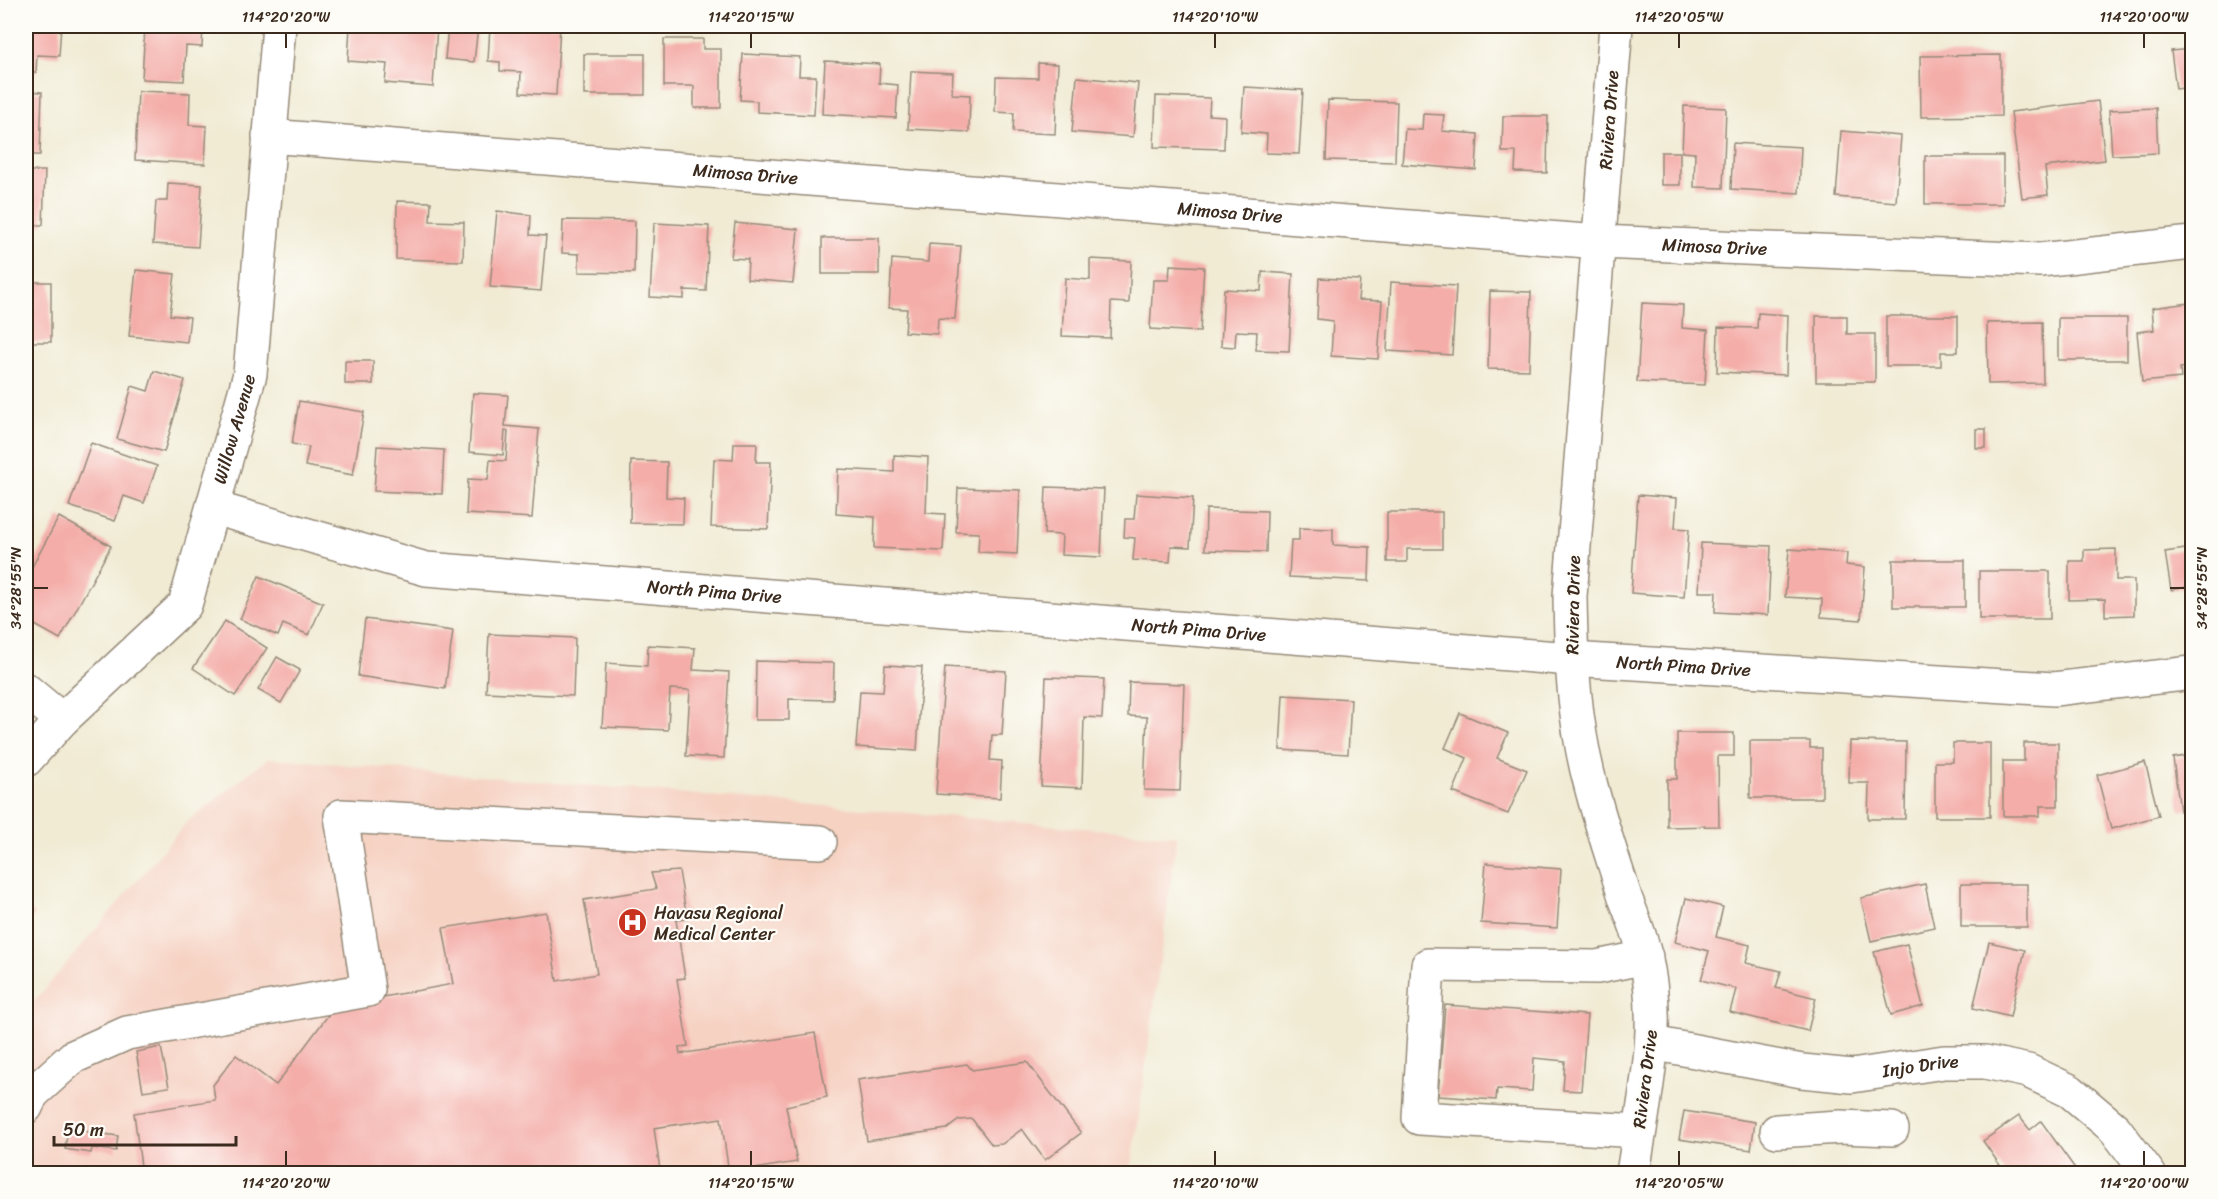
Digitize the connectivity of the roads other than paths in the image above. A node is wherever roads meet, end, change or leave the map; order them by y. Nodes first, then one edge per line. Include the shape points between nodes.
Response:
1 (279, 26) edge
2 (1616, 26) edge
3 (269, 136) junction
4 (1599, 242) junction
5 (2193, 243) edge
6 (214, 508) junction
7 (1571, 659) junction
8 (2193, 673) edge
9 (26, 690) edge
10 (62, 720) junction
11 (26, 760) edge
12 (820, 842) dead end
13 (1646, 957) junction
14 (1652, 1043) junction
15 (26, 1107) edge
16 (1892, 1129) dead end
17 (1639, 1131) junction
18 (1777, 1131) dead end
19 (1633, 1173) edge
20 (2149, 1173) edge

1 - 3 street, Willow Avenue
2 - 4 street, Riviera Drive
3 - 4 street, Mimosa Drive
3 - 6 street, Willow Avenue via 250,374
4 - 5 street, Mimosa Drive via 2040,260
4 - 7 street, Riviera Drive via 1570,596
6 - 7 street, North Pima Drive via 426,569
6 - 10 street, Willow Avenue via 185,605
7 - 8 street, North Pima Drive via 2054,688
7 - 13 street, Riviera Drive via 1577,720 1590,785
9 - 10 street
10 - 11 street, Willow Avenue
12 - 15 street via 341,816 368,990 127,1033 73,1057 32,1094
13 - 14 street, Riviera Drive
13 - 17 street via 1597,968 1428,965 1419,1118
14 - 17 street, Riviera Drive
14 - 20 street, Injo Drive via 1802,1071 1852,1076 1944,1062 1985,1062 2028,1071 2079,1098 2115,1129
16 - 18 street via 1840,1126
17 - 19 street, Riviera Drive

